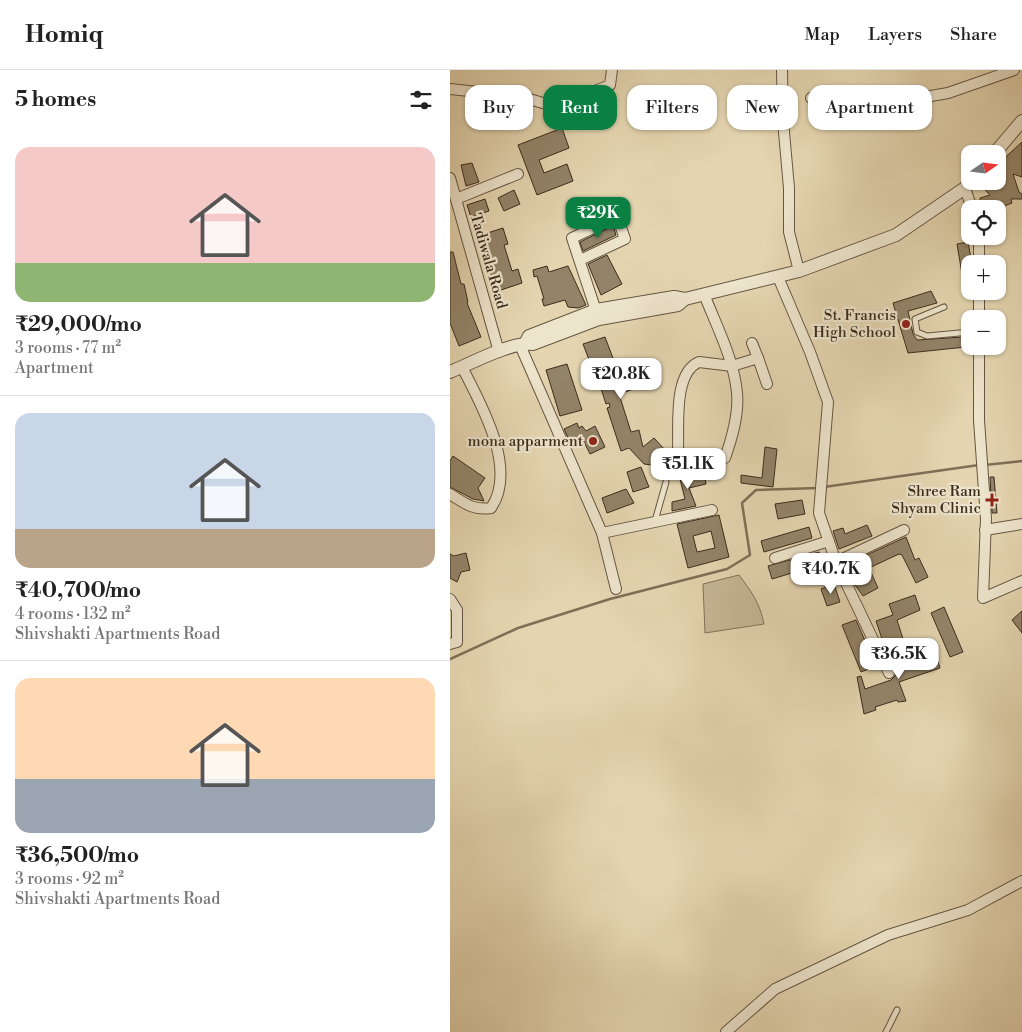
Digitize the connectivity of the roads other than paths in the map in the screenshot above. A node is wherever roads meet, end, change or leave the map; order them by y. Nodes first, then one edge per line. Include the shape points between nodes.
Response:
1 (612, 70) edge
2 (782, 70) edge
3 (1014, 70) edge
4 (450, 89) edge
5 (932, 96) edge
6 (1022, 122) edge
7 (1002, 145) edge
8 (518, 174) dead end
9 (450, 178) edge
10 (961, 190) edge
11 (456, 199) junction
12 (580, 260) junction
13 (798, 271) junction
14 (778, 277) junction
15 (704, 294) junction
16 (944, 308) dead end
17 (597, 314) junction
18 (961, 333) edge
19 (752, 343) dead end
20 (522, 344) junction
21 (499, 352) junction
22 (979, 355) edge
23 (758, 358) junction
24 (732, 366) junction
25 (456, 369) edge
26 (766, 384) dead end
27 (666, 482) dead end
28 (450, 494) edge
29 (712, 508) dead end
30 (655, 522) junction
31 (1022, 524) edge
32 (904, 530) dead end
33 (985, 530) junction
34 (602, 533) junction
35 (829, 541) junction
36 (774, 558) dead end
37 (836, 562) junction
38 (1022, 581) edge
39 (616, 588) dead end
40 (450, 599) edge
41 (450, 644) edge
42 (889, 673) dead end
43 (1022, 881) edge
44 (897, 1010) dead end
45 (726, 1032) edge
46 (886, 1032) edge

1 - 4 street via 610,85 595,91 584,103 559,108 523,98
2 - 13 street via 789,232
3 - 5 street
6 - 7 street
8 - 11 street
9 - 11 street, Tadiwala Road
10 - 13 street via 896,235
11 - 21 street, Tadiwala Road
12 - 12 street via 625,239 618,219 572,238
12 - 17 street
13 - 14 street
14 - 15 street
14 - 35 street via 828,402 819,513
15 - 17 street via 685,299 674,297 640,308
15 - 24 street
16 - 18 lane via 915,319 917,332 927,336
17 - 20 street via 529,336
19 - 23 street
20 - 21 street
20 - 34 street
21 - 25 street
22 - 33 street
23 - 24 street
23 - 26 street
24 - 24 street via 738,394 734,432 725,458 708,462 684,457 678,450 680,384 699,362
25 - 28 street via 486,415 500,471 498,498 491,508 470,507
27 - 30 lane
29 - 30 street
30 - 34 street
31 - 33 street
32 - 37 street
33 - 38 street via 983,598
34 - 39 street
35 - 36 street
35 - 37 street
37 - 42 street
40 - 41 street via 457,610 457,642
43 - 45 street via 968,910 888,935 775,989
44 - 46 lane

